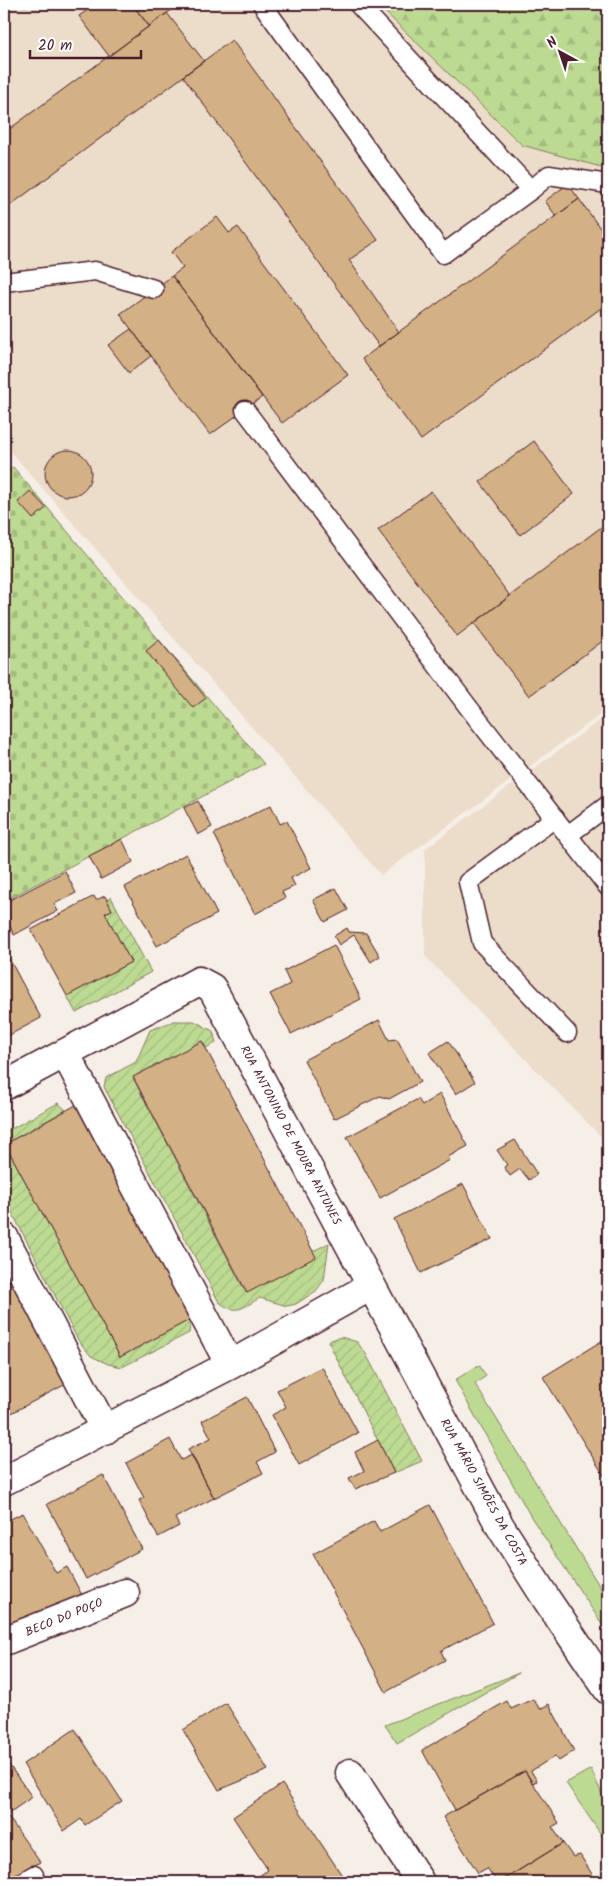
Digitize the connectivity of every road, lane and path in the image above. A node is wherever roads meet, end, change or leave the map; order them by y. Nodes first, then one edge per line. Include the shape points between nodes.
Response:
1 (262, 4) edge
2 (358, 4) edge
3 (608, 184) edge
4 (531, 190) junction
5 (4, 282) edge
6 (154, 289) dead end
7 (244, 410) dead end
8 (608, 805) edge
9 (555, 818) junction
10 (568, 835) junction
11 (608, 887) edge
12 (567, 1032) dead end
13 (65, 1053) junction
14 (4, 1086) edge
15 (4, 1237) edge
16 (372, 1286) junction
17 (230, 1365) junction
18 (105, 1430) junction
19 (4, 1481) edge
20 (124, 1593) dead end
21 (4, 1641) edge
22 (608, 1690) edge
23 (350, 1773) dead end
24 (420, 1882) edge

1 - 4 lane via 443,254
2 - 4 lane
3 - 4 lane via 549,175
5 - 6 lane via 95,271
7 - 9 lane
8 - 10 lane
9 - 10 lane
9 - 12 lane via 468,882 482,944
10 - 11 lane
13 - 14 street, RUA ANTONINO DE MOURA ANTUNES
13 - 16 street, RUA ANTONINO DE MOURA ANTUNES via 199,981 212,988
13 - 17 street
15 - 18 street
16 - 17 street
16 - 22 street, RUA MÁRIO SIMÕES DA COSTA via 500,1526
17 - 18 street
18 - 19 street
20 - 21 street, BECO DO POÇO
23 - 24 street

